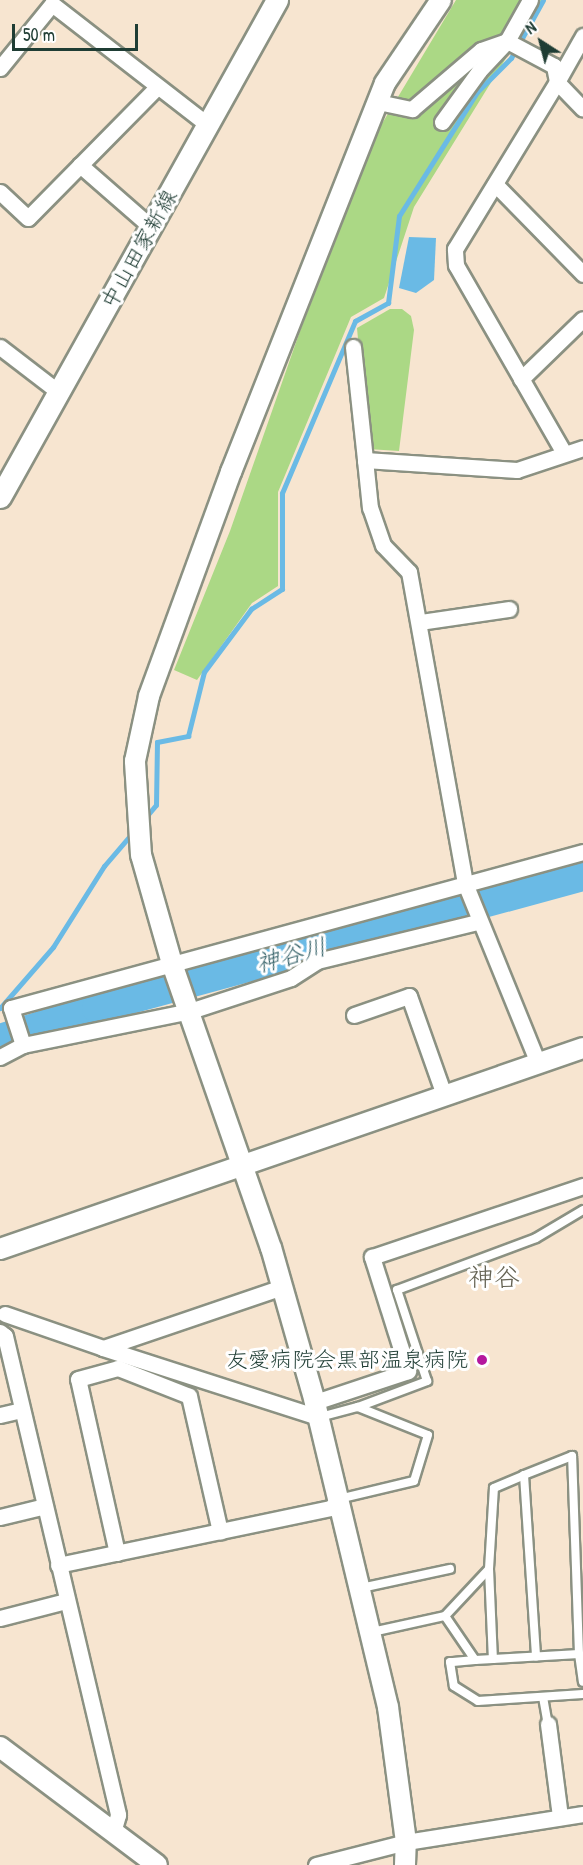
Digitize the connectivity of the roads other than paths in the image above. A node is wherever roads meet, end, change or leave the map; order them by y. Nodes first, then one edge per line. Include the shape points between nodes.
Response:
1 (277, 0) edge
2 (441, 0) edge
3 (530, 0) edge
4 (583, 36) edge
5 (507, 41) junction
6 (0, 68) edge
7 (557, 82) junction
8 (157, 87) junction
9 (378, 102) junction
10 (583, 109) edge
11 (442, 122) dead end
12 (208, 125) junction
13 (80, 165) junction
14 (495, 184) junction
15 (0, 192) edge
16 (152, 227) junction
17 (583, 274) edge
18 (583, 319) edge
19 (353, 346) dead end
20 (0, 347) edge
21 (521, 379) junction
22 (60, 393) junction
23 (583, 448) edge
24 (564, 453) junction
25 (365, 460) junction
26 (0, 496) edge
27 (509, 609) dead end
28 (420, 622) junction
29 (583, 852) edge
30 (465, 883) junction
31 (477, 922) junction
32 (174, 967) junction
33 (189, 1008) junction
34 (354, 1015) dead end
35 (23, 1046) junction
36 (583, 1048) edge
37 (0, 1057) edge
38 (538, 1063) junction
39 (444, 1095) junction
40 (244, 1164) junction
41 (583, 1186) edge
42 (583, 1210) edge
43 (0, 1249) edge
44 (282, 1287) junction
45 (2, 1318) edge
46 (0, 1332) edge
47 (103, 1347) junction
48 (358, 1407) junction
49 (21, 1410) junction
50 (316, 1410) junction
51 (0, 1415) edge
52 (524, 1475) junction
53 (338, 1499) junction
54 (45, 1506) junction
55 (0, 1516) edge
56 (220, 1531) junction
57 (117, 1553) junction
58 (58, 1565) junction
59 (450, 1569) dead end
60 (489, 1569) junction
61 (360, 1589) junction
62 (66, 1600) junction
63 (445, 1616) junction
64 (0, 1618) edge
65 (370, 1632) junction
66 (579, 1654) junction
67 (536, 1657) junction
68 (493, 1659) junction
69 (475, 1660) junction
70 (583, 1682) edge
71 (583, 1694) edge
72 (543, 1697) junction
73 (548, 1724) joint
74 (0, 1747) edge
75 (583, 1814) edge
76 (560, 1817) junction
77 (113, 1833) junction
78 (406, 1842) junction
79 (157, 1865) edge
80 (316, 1865) edge
81 (405, 1865) edge

1 - 12 main road, 中山田家新線
2 - 9 street via 385,83
3 - 5 street
4 - 7 street
5 - 7 street via 554,66
5 - 9 street via 481,50 412,109
5 - 11 street via 479,70
6 - 8 street via 52,4
7 - 10 street
7 - 14 street
8 - 12 street
8 - 13 street
9 - 32 street via 231,472 149,696 135,761 141,855
12 - 16 main road, 中山田家新線
13 - 15 street via 28,218
13 - 16 street
14 - 17 street
14 - 21 street via 455,249 456,266
16 - 22 main road, 中山田家新線
18 - 21 street
19 - 25 street
20 - 22 street
21 - 24 street
22 - 26 main road, 中山田家新線
23 - 24 street
24 - 25 street via 517,470
25 - 28 street via 370,508 383,545 409,572
27 - 28 street
28 - 30 street
29 - 30 street
30 - 31 street
30 - 32 street
31 - 33 street via 316,961 291,978
31 - 38 street
32 - 33 street
32 - 35 street via 11,1008
33 - 35 street
33 - 40 street
34 - 39 street via 409,996
35 - 37 street
36 - 38 street
38 - 39 street
39 - 40 street
40 - 43 street
40 - 44 street
41 - 50 street via 372,1257 408,1371
42 - 48 lane via 536,1238 397,1290 427,1381
44 - 47 street
44 - 50 street
45 - 47 street
46 - 49 street via 5,1336
47 - 50 street
48 - 50 lane
48 - 53 lane via 428,1435 414,1481
49 - 51 street
49 - 54 street
50 - 53 street
52 - 60 lane via 494,1488
52 - 66 lane via 572,1456
52 - 67 lane
53 - 56 street via 331,1508
53 - 61 street
54 - 55 street
54 - 58 street
56 - 57 street
56 - 57 street via 189,1396 118,1368 78,1379
57 - 58 street
58 - 62 street
59 - 61 lane
60 - 63 lane
60 - 68 lane
61 - 65 street
62 - 64 street
62 - 77 street via 118,1815
63 - 65 lane
63 - 69 lane
65 - 78 street via 388,1707
66 - 67 lane
66 - 70 lane
67 - 68 lane
68 - 69 lane
69 - 72 lane via 450,1662 454,1686 478,1701
71 - 72 lane
72 - 73 lane
73 - 76 street
74 - 77 street
75 - 76 street
76 - 78 street
77 - 79 street
78 - 80 street
78 - 81 street

